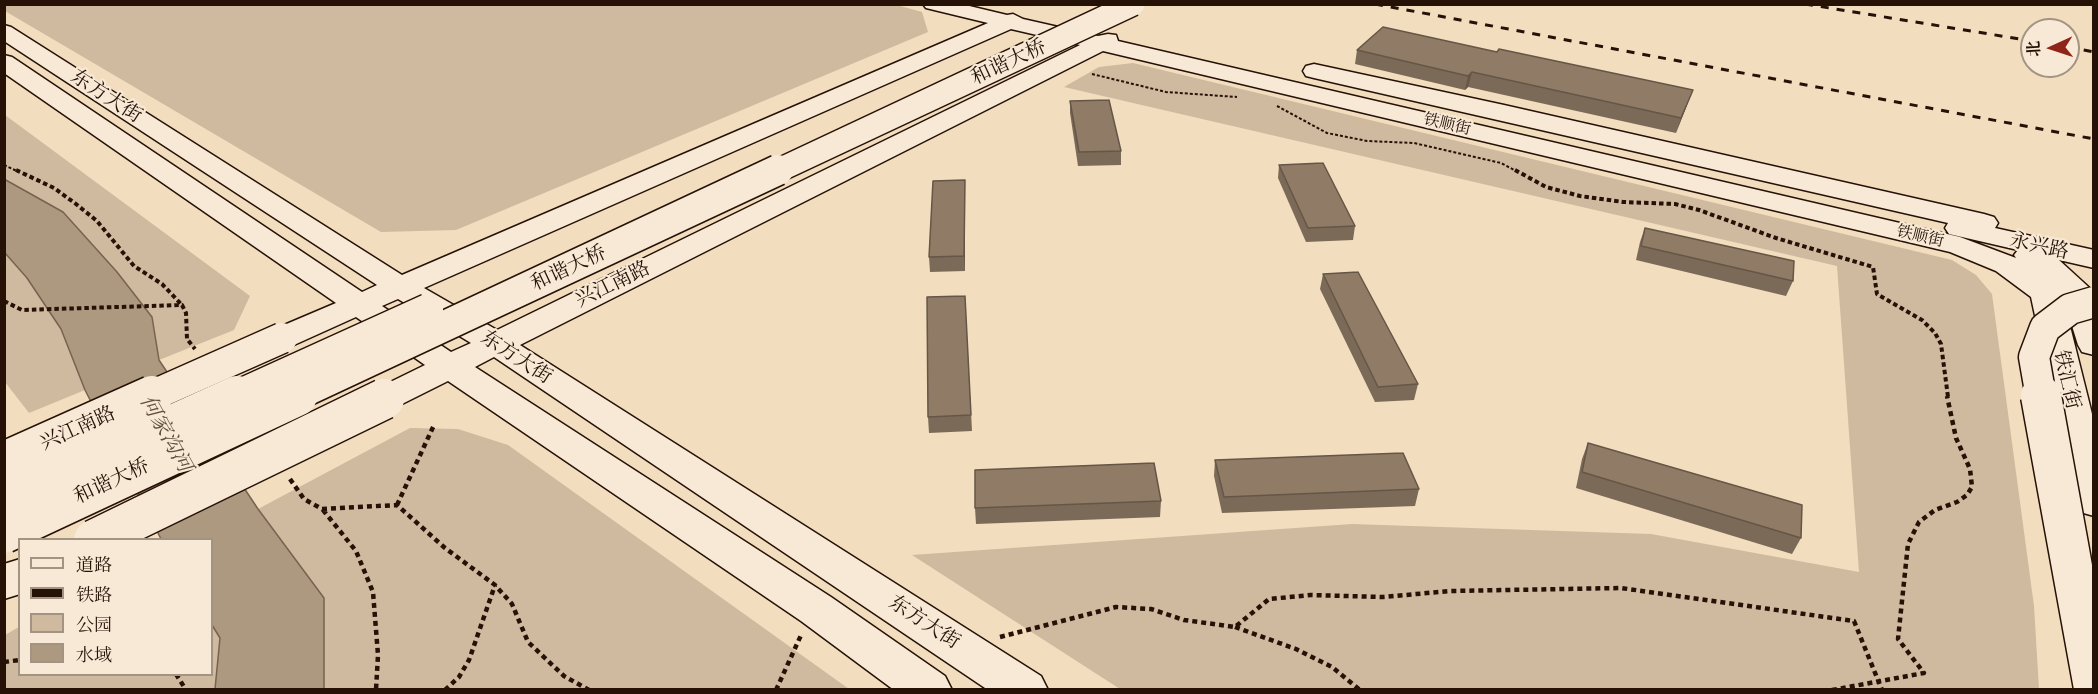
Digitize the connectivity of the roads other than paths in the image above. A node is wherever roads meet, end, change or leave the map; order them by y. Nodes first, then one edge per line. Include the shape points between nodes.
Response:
1 (933, 4) edge
2 (1099, 4) edge
3 (1034, 6) edge
4 (1132, 17) edge
5 (1006, 23) junction
6 (4, 31) edge
7 (1100, 44) junction
8 (4, 62) edge
9 (1289, 66) junction
10 (1973, 241) junction
11 (2094, 249) edge
12 (2094, 259) edge
13 (399, 286) junction
14 (2073, 296) edge
15 (357, 304) junction
16 (495, 343) junction
17 (2094, 345) edge
18 (449, 366) junction
19 (4, 462) edge
20 (4, 502) edge
21 (2094, 502) edge
22 (4, 533) edge
23 (98, 538) edge
24 (18, 576) edge
25 (4, 583) edge
26 (2094, 688) edge
27 (929, 690) edge
28 (1025, 690) edge

1 - 5 main road, 铁顺街
2 - 20 main road, 和谐大桥, bridge
3 - 4 main road, 铁顺街
3 - 5 main road, 兴江南路
4 - 7 main road, 兴江南路
4 - 9 main road, 铁顺街
4 - 22 main road, 和谐大桥, bridge
5 - 7 main road, 铁顺街
5 - 13 main road, 兴江南路
6 - 13 main road, 东方大街
7 - 10 main road, 铁顺街
7 - 16 main road, 兴江南路
8 - 15 main road, 东方大街
9 - 10 main road, 铁顺街
9 - 11 main road
10 - 12 main road, 永兴路
10 - 14 main road via 2007,265
13 - 15 main road, 兴江南路
13 - 16 main road, 东方大街
14 - 17 main road, 铁汇街
14 - 21 main road, 铁汇街
14 - 26 main road, bridge via 2070,309 2045,328 2034,357
15 - 18 main road, 东方大街
15 - 19 main road, 兴江南路, bridge
16 - 18 main road, 兴江南路
16 - 28 main road, 东方大街
18 - 23 main road, 兴江南路, bridge
18 - 27 main road, 东方大街 via 816,609
24 - 25 main road

